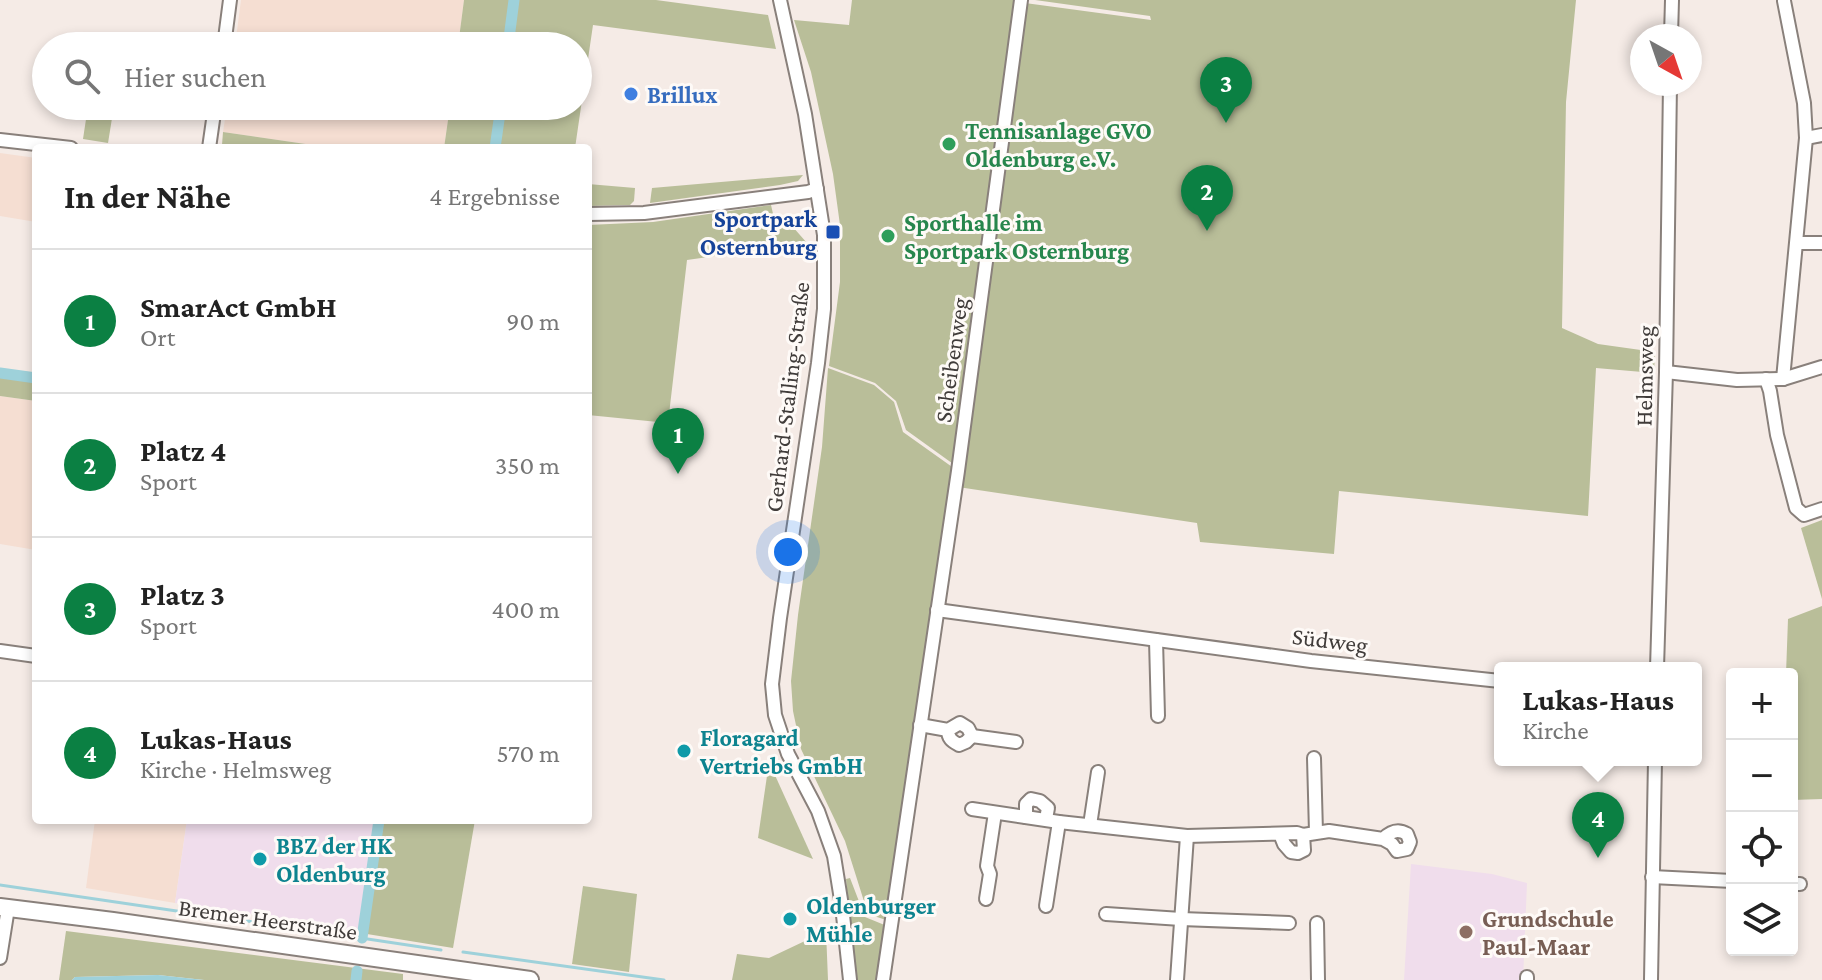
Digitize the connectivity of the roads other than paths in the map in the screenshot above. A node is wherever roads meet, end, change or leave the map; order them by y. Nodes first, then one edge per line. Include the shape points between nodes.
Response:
1 (230, 0) edge
2 (780, 0) edge
3 (1021, 0) edge
4 (1672, 0) edge
5 (1786, 0) edge
6 (1671, 24) edge
7 (226, 32) edge
8 (1670, 96) edge
9 (213, 120) edge
10 (1822, 135) edge
11 (1806, 138) junction
12 (0, 140) edge
13 (36, 144) edge
14 (210, 144) edge
15 (817, 189) junction
16 (592, 214) edge
17 (1797, 243) junction
18 (1822, 243) edge
19 (1822, 367) edge
20 (1666, 372) junction
21 (1766, 379) junction
22 (1783, 379) junction
23 (1822, 509) edge
24 (937, 610) junction
25 (1156, 640) junction
26 (0, 651) edge
27 (32, 655) edge
28 (1657, 662) edge
29 (1494, 680) edge
30 (1158, 716) dead end
31 (920, 725) junction
32 (1016, 742) dead end
33 (1314, 758) dead end
34 (1655, 766) edge
35 (1098, 772) dead end
36 (972, 809) dead end
37 (995, 813) junction
38 (1052, 821) junction
39 (1090, 825) junction
40 (1280, 834) junction
41 (1309, 834) junction
42 (1187, 836) junction
43 (1383, 839) dead end
44 (1652, 877) junction
45 (1726, 881) edge
46 (986, 899) dead end
47 (1046, 906) dead end
48 (4, 907) edge
49 (1106, 914) dead end
50 (1181, 919) junction
51 (1289, 923) dead end
52 (1317, 923) dead end
53 (0, 958) edge
54 (530, 980) edge
55 (850, 980) edge
56 (883, 980) edge
57 (1177, 980) edge
58 (1318, 980) edge
59 (1651, 980) edge

1 - 7 street
2 - 15 street, Gerhard-Stalling-Straße
3 - 24 street, Scheibenweg
4 - 6 street
5 - 11 street
8 - 20 street, Helmsweg
9 - 14 street
10 - 11 street
11 - 17 street
12 - 13 street
15 - 16 street via 644,213
15 - 55 street, Gerhard-Stalling-Straße via 824,235 824,309 772,684 788,754 834,856
17 - 18 street
17 - 22 street
19 - 22 street
20 - 21 street
20 - 28 street, Helmsweg
21 - 22 street
21 - 23 street via 1796,508 1804,515
24 - 25 street, Südweg
24 - 31 street, Scheibenweg
25 - 29 street, Südweg
25 - 30 street
26 - 27 street
31 - 32 street via 948,730 951,741 959,745 972,736
31 - 56 street, Scheibenweg
33 - 41 street
34 - 44 street
35 - 39 street
36 - 37 street
37 - 38 street via 1026,817 1031,799 1048,808
37 - 46 street
38 - 39 street
38 - 47 street
39 - 42 street
40 - 41 street
40 - 41 street via 1291,852 1298,853
40 - 42 street
41 - 43 street via 1329,831
42 - 50 street
44 - 45 street
44 - 59 street
48 - 53 street
48 - 54 main road, Bremer Heerstraße
49 - 50 street
50 - 51 street
50 - 57 street
52 - 58 street

